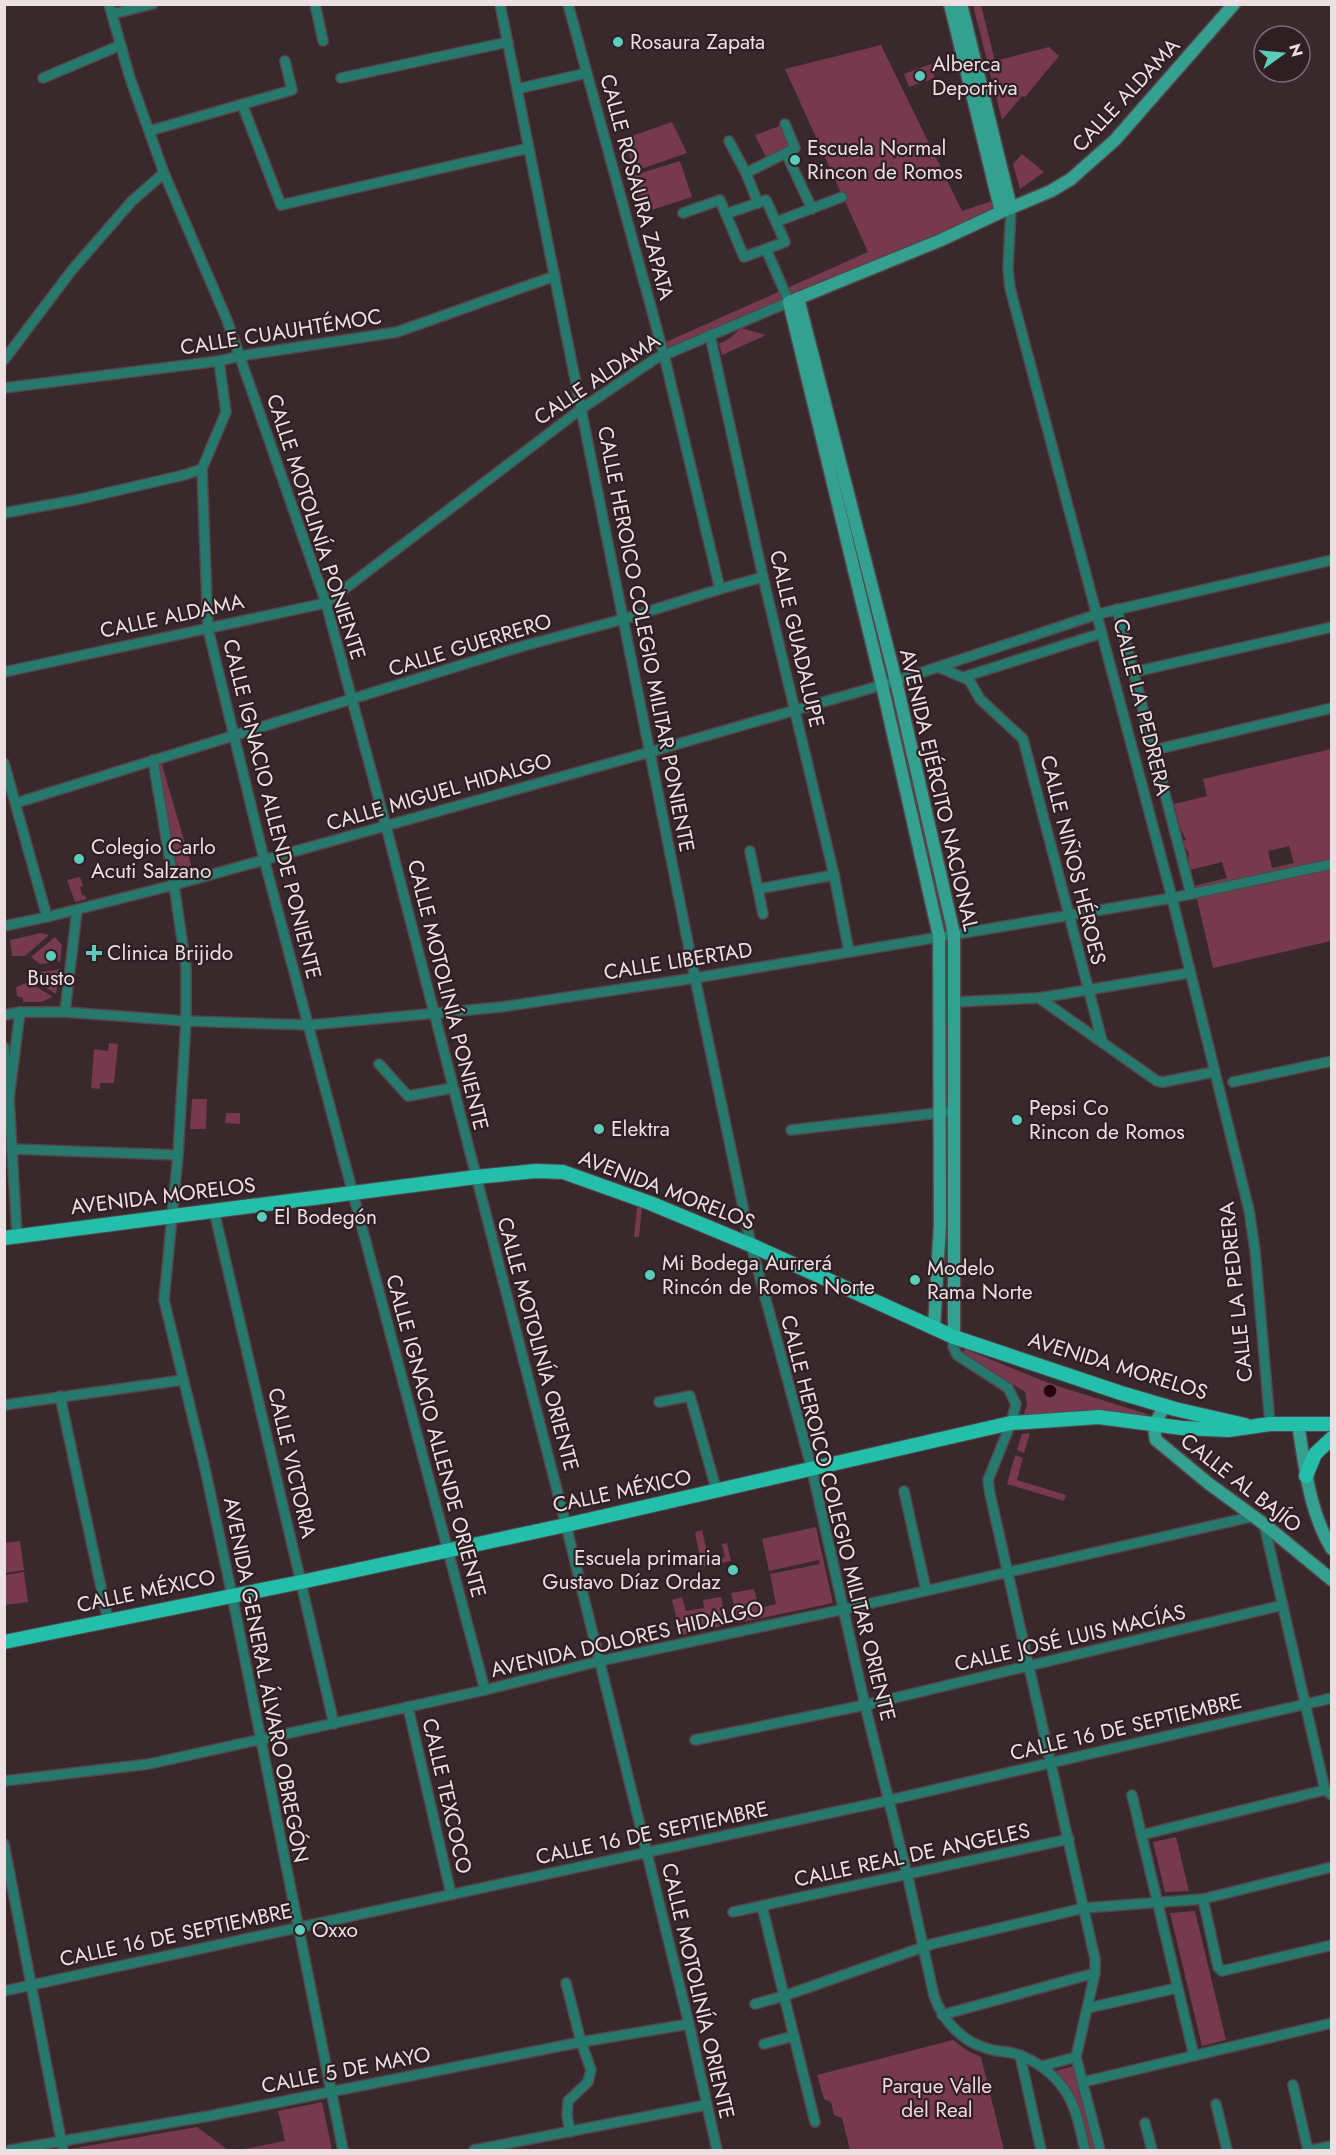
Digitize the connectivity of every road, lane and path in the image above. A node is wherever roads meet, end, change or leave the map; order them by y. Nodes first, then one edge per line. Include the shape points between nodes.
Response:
1 (153, 4) edge
2 (315, 4) edge
3 (500, 4) edge
4 (568, 4) edge
5 (950, 4) edge
6 (961, 4) edge
7 (1234, 4) edge
8 (110, 9) edge
9 (322, 41) dead end
10 (508, 42) junction
11 (121, 45) junction
12 (285, 61) dead end
13 (587, 74) junction
14 (44, 78) dead end
15 (341, 78) dead end
16 (517, 89) junction
17 (242, 104) junction
18 (785, 124) dead end
19 (149, 131) junction
20 (729, 141) dead end
21 (529, 148) junction
22 (786, 153) junction
23 (164, 173) junction
24 (746, 173) junction
25 (842, 197) dead end
26 (758, 203) junction
27 (812, 209) junction
28 (1006, 210) junction
29 (683, 213) dead end
30 (726, 214) junction
31 (776, 222) junction
32 (766, 249) junction
33 (555, 276) junction
34 (794, 300) junction
35 (710, 335) junction
36 (664, 355) junction
37 (240, 356) junction
38 (4, 360) edge
39 (219, 361) junction
40 (4, 388) edge
41 (581, 409) junction
42 (202, 469) junction
43 (4, 513) edge
44 (1332, 560) edge
45 (764, 578) junction
46 (720, 589) junction
47 (326, 603) junction
48 (1117, 609) junction
49 (1098, 614) junction
50 (624, 619) junction
51 (1332, 627) edge
52 (208, 629) junction
53 (1102, 633) junction
54 (1036, 634) junction
55 (1038, 653) junction
56 (938, 667) junction
57 (4, 672) edge
58 (1134, 672) junction
59 (964, 677) junction
60 (896, 681) junction
61 (882, 685) junction
62 (352, 699) junction
63 (1332, 708) edge
64 (795, 709) junction
65 (234, 735) junction
66 (1155, 750) junction
67 (650, 752) junction
68 (153, 760) junction
69 (5, 767) edge
70 (16, 803) junction
71 (386, 826) junction
72 (750, 851) dead end
73 (264, 859) junction
74 (1332, 864) edge
75 (834, 875) junction
76 (174, 885) junction
77 (758, 889) junction
78 (1191, 894) junction
79 (1172, 898) junction
80 (77, 910) junction
81 (763, 914) dead end
82 (1070, 915) junction
83 (47, 917) junction
84 (4, 926) edge
85 (954, 934) junction
86 (939, 936) junction
87 (849, 952) junction
88 (1189, 973) junction
89 (695, 978) junction
90 (1087, 990) junction
91 (1039, 998) junction
92 (954, 1002) junction
93 (20, 1012) junction
94 (65, 1012) junction
95 (434, 1012) junction
96 (4, 1015) edge
97 (186, 1021) junction
98 (310, 1025) junction
99 (1102, 1041) junction
100 (4, 1047) edge
101 (1332, 1061) edge
102 (379, 1064) dead end
103 (1214, 1072) junction
104 (1233, 1082) dead end
105 (453, 1088) junction
106 (9, 1098) junction
107 (955, 1111) junction
108 (939, 1113) junction
109 (791, 1130) dead end
110 (12, 1149) junction
111 (178, 1155) junction
112 (476, 1177) junction
113 (352, 1192) junction
114 (214, 1211) junction
115 (173, 1216) junction
116 (940, 1224) junction
117 (955, 1225) junction
118 (11, 1237) edge
119 (751, 1245) junction
120 (934, 1328) junction
121 (954, 1337) junction
122 (183, 1380) junction
123 (60, 1396) junction
124 (659, 1402) dead end
125 (4, 1405) edge
126 (1165, 1406) junction
127 (1011, 1424) junction
128 (1155, 1424) junction
129 (1270, 1424) junction
130 (1298, 1424) junction
131 (1332, 1424) edge
132 (1250, 1426) junction
133 (1332, 1438) edge
134 (812, 1470) junction
135 (1306, 1476) junction
136 (904, 1491) dead end
137 (717, 1492) junction
138 (1259, 1520) junction
139 (566, 1525) junction
140 (1332, 1549) edge
141 (447, 1551) junction
142 (1006, 1572) junction
143 (1332, 1580) edge
144 (301, 1582) junction
145 (926, 1590) junction
146 (232, 1595) junction
147 (1283, 1605) junction
148 (843, 1609) junction
149 (108, 1620) junction
150 (4, 1642) edge
151 (600, 1661) junction
152 (1030, 1666) junction
153 (485, 1690) junction
154 (1332, 1698) edge
155 (865, 1705) junction
156 (1305, 1705) junction
157 (408, 1707) junction
158 (334, 1724) junction
159 (260, 1740) junction
160 (695, 1740) dead end
161 (1052, 1763) junction
162 (4, 1780) edge
163 (1328, 1792) edge
164 (1132, 1795) dead end
165 (889, 1800) junction
166 (1141, 1835) junction
167 (1069, 1839) junction
168 (4, 1844) edge
169 (647, 1852) junction
170 (1332, 1867) edge
171 (907, 1875) junction
172 (451, 1894) junction
173 (1203, 1899) junction
174 (1158, 1902) junction
175 (762, 1906) junction
176 (1084, 1908) junction
177 (733, 1912) dead end
178 (297, 1927) junction
179 (1332, 1945) edge
180 (923, 1947) junction
181 (1095, 1973) junction
182 (566, 1983) dead end
183 (31, 1984) junction
184 (1177, 1988) junction
185 (4, 1991) edge
186 (784, 1996) junction
187 (755, 2004) dead end
188 (1088, 2008) junction
189 (942, 2015) junction
190 (688, 2024) junction
191 (1332, 2024) edge
192 (794, 2036) junction
193 (581, 2042) junction
194 (765, 2044) dead end
195 (1020, 2055) junction
196 (1076, 2056) junction
197 (1194, 2056) junction
198 (1042, 2066) junction
199 (1083, 2082) junction
200 (1293, 2085) dead end
201 (331, 2092) junction
202 (1216, 2104) dead end
203 (706, 2105) junction
204 (815, 2122) dead end
205 (1145, 2122) dead end
206 (570, 2132) junction
207 (532, 2139) junction
208 (62, 2146) edge
209 (1332, 2146) edge
210 (10, 2151) edge
211 (343, 2151) edge
212 (474, 2151) edge
213 (534, 2151) edge
214 (717, 2151) edge
215 (1041, 2151) edge
216 (1085, 2151) edge
217 (1100, 2151) edge
218 (1152, 2151) edge
219 (1227, 2151) edge
220 (1308, 2151) edge
221 (1312, 2151) edge

1 - 8 street
2 - 9 street
3 - 10 street, CALLE HEROICO COLEGIO MILITAR PONIENTE
4 - 13 street, CALLE ROSAURA ZAPATA
5 - 28 main road, CALLE LA PEDRERA
6 - 28 main road, CALLE LA PEDRERA
7 - 28 main road, CALLE ALDAMA via 1100,154 1051,191
8 - 11 street, CALLE MOTOLINÍA PONIENTE
10 - 15 street
10 - 16 street, CALLE HEROICO COLEGIO MILITAR PONIENTE
11 - 14 street
11 - 19 street, CALLE MOTOLINÍA PONIENTE
12 - 17 street via 292,90
13 - 16 street
13 - 36 street, CALLE ROSAURA ZAPATA
16 - 21 street, CALLE HEROICO COLEGIO MILITAR PONIENTE
17 - 19 street
17 - 21 street via 281,205
18 - 22 street via 795,148
19 - 23 street, CALLE MOTOLINÍA PONIENTE
20 - 24 street
21 - 33 street, CALLE HEROICO COLEGIO MILITAR PONIENTE
22 - 24 street
22 - 27 street
23 - 37 street, CALLE MOTOLINÍA PONIENTE
23 - 38 street via 132,201 72,270
24 - 26 street
25 - 27 street
26 - 30 street
26 - 31 street via 766,200
27 - 31 street
28 - 34 main road, CALLE ALDAMA
28 - 49 street, CALLE LA PEDRERA via 1010,288
29 - 30 street via 720,200
30 - 32 street via 744,257
31 - 32 street via 785,242
32 - 34 street
33 - 37 street, CALLE CUAUHTÉMOC via 397,332
33 - 41 street, CALLE HEROICO COLEGIO MILITAR PONIENTE
34 - 35 street, CALLE ALDAMA
34 - 60 main road, AVENIDA EJÉRCITO NACIONAL
34 - 61 main road, AVENIDA EJÉRCITO NACIONAL
35 - 36 street, CALLE ALDAMA
35 - 45 street, CALLE GUADALUPE
36 - 41 street, CALLE ALDAMA
36 - 46 street, CALLE ROSAURA ZAPATA
37 - 39 street, CALLE CUAUHTÉMOC
37 - 47 street, CALLE MOTOLINÍA PONIENTE
39 - 40 street, CALLE CUAUHTÉMOC
39 - 42 street, CALLE IGNACIO ALLENDE PONIENTE via 226,412
41 - 47 street, CALLE ALDAMA
41 - 50 street, CALLE HEROICO COLEGIO MILITAR PONIENTE
42 - 43 street
42 - 52 street, CALLE IGNACIO ALLENDE PONIENTE
44 - 48 street
45 - 46 street, CALLE GUERRERO
45 - 64 street, CALLE GUADALUPE
46 - 50 street, CALLE GUERRERO
47 - 52 street, CALLE ALDAMA
47 - 62 street, CALLE MOTOLINÍA PONIENTE
48 - 49 street
48 - 58 street
49 - 53 street, CALLE LA PEDRERA
49 - 54 street
50 - 62 street, CALLE GUERRERO
50 - 67 street, CALLE HEROICO COLEGIO MILITAR PONIENTE
51 - 58 street
52 - 57 street, CALLE ALDAMA
52 - 65 street, CALLE IGNACIO ALLENDE PONIENTE
53 - 55 street
53 - 79 street, CALLE LA PEDRERA
54 - 55 street
54 - 56 street
55 - 59 street
56 - 59 street
56 - 60 street
58 - 66 street
59 - 82 street, CALLE NIÑOS HÉROES via 980,699 1023,739
60 - 61 street
60 - 85 main road, AVENIDA EJÉRCITO NACIONAL
61 - 64 street, CALLE MIGUEL HIDALGO
61 - 86 main road, AVENIDA EJÉRCITO NACIONAL
62 - 65 street, CALLE GUERRERO
62 - 71 street, CALLE MOTOLINÍA PONIENTE
63 - 66 street
64 - 67 street, CALLE MIGUEL HIDALGO
64 - 75 street, CALLE GUADALUPE
65 - 68 street, CALLE GUERRERO
65 - 73 street, CALLE IGNACIO ALLENDE PONIENTE
66 - 78 street
67 - 71 street, CALLE MIGUEL HIDALGO
67 - 89 street, CALLE HEROICO COLEGIO MILITAR PONIENTE
68 - 70 street, CALLE GUERRERO
68 - 76 street, AVENIDA GENERAL ÁLVARO OBREGÓN
69 - 70 street
70 - 83 street
71 - 73 street, CALLE MIGUEL HIDALGO
71 - 95 street, CALLE MOTOLINÍA PONIENTE
72 - 77 street
73 - 76 street, CALLE MIGUEL HIDALGO
73 - 98 street, CALLE IGNACIO ALLENDE PONIENTE
74 - 78 street, CALLE LIBERTAD
75 - 77 street
75 - 87 street, CALLE GUADALUPE
76 - 80 street, CALLE MIGUEL HIDALGO
76 - 97 street, AVENIDA GENERAL ÁLVARO OBREGÓN via 186,967
77 - 81 street
78 - 79 street, CALLE LIBERTAD
79 - 82 street, CALLE LIBERTAD
79 - 88 street, CALLE LA PEDRERA
80 - 83 street, CALLE MIGUEL HIDALGO
80 - 94 street
82 - 85 street, CALLE LIBERTAD
82 - 90 street, CALLE NIÑOS HÉROES
83 - 84 street, CALLE MIGUEL HIDALGO
85 - 86 street, CALLE LIBERTAD
85 - 92 main road, AVENIDA EJÉRCITO NACIONAL
86 - 87 street, CALLE LIBERTAD
86 - 108 main road, AVENIDA EJÉRCITO NACIONAL
87 - 89 street, CALLE LIBERTAD
88 - 90 street
88 - 103 street, CALLE LA PEDRERA
89 - 95 street, CALLE LIBERTAD via 501,1007
89 - 119 street, CALLE HEROICO COLEGIO MILITAR PONIENTE
90 - 91 street
90 - 99 street, CALLE NIÑOS HÉROES
91 - 92 street
91 - 99 street
92 - 107 main road, AVENIDA EJÉRCITO NACIONAL
93 - 94 street, CALLE LIBERTAD
93 - 96 street, CALLE LIBERTAD
93 - 106 street
94 - 97 street, CALLE LIBERTAD
95 - 98 street, CALLE LIBERTAD
95 - 105 street, CALLE MOTOLINÍA PONIENTE
97 - 98 street, CALLE LIBERTAD
97 - 111 street, AVENIDA GENERAL ÁLVARO OBREGÓN
98 - 113 street, CALLE IGNACIO ALLENDE PONIENTE
99 - 103 street via 1151,1078 1163,1082
100 - 106 street
101 - 104 street
102 - 105 street via 408,1096
103 - 129 street, CALLE LA PEDRERA via 1252,1228
105 - 112 street, CALLE MOTOLINÍA PONIENTE
106 - 110 street
107 - 108 street
107 - 117 main road, AVENIDA EJÉRCITO NACIONAL
108 - 109 street
108 - 116 main road, AVENIDA EJÉRCITO NACIONAL
110 - 111 street
110 - 118 street
111 - 115 street, AVENIDA GENERAL ÁLVARO OBREGÓN
112 - 113 main road, AVENIDA MORELOS
112 - 119 main road, AVENIDA MORELOS via 564,1172
112 - 139 street, CALLE MOTOLINÍA ORIENTE
113 - 114 main road, AVENIDA MORELOS
113 - 141 street, CALLE IGNACIO ALLENDE ORIENTE
114 - 115 main road, AVENIDA MORELOS
114 - 144 street, CALLE VICTORIA
115 - 118 main road, AVENIDA MORELOS
115 - 122 street, AVENIDA GENERAL ÁLVARO OBREGÓN via 164,1300
116 - 117 main road
116 - 120 main road, AVENIDA EJÉRCITO NACIONAL
117 - 121 main road, AVENIDA EJÉRCITO NACIONAL
119 - 120 main road, AVENIDA MORELOS
119 - 134 street, CALLE HEROICO COLEGIO MILITAR ORIENTE
120 - 121 main road, AVENIDA MORELOS
121 - 126 main road, AVENIDA MORELOS
121 - 127 street via 957,1355 1014,1395
122 - 123 street
122 - 146 street, AVENIDA GENERAL ÁLVARO OBREGÓN
123 - 125 street
123 - 149 street
124 - 137 street via 690,1396
126 - 128 main road, CALLE AL BAJÍO
126 - 132 main road, AVENIDA MORELOS
127 - 128 main road, CALLE MÉXICO via 1099,1417
127 - 134 main road, CALLE MÉXICO
127 - 142 street via 988,1480
128 - 132 main road, CALLE MÉXICO via 1228,1430
128 - 138 main road, CALLE AL BAJÍO via 1156,1440
129 - 130 main road, CALLE MÉXICO
129 - 132 main road, CALLE MÉXICO
130 - 131 main road, CALLE MÉXICO
130 - 135 main road
133 - 135 main road via 1315,1454
134 - 137 main road, CALLE MÉXICO
134 - 148 street, CALLE HEROICO COLEGIO MILITAR ORIENTE
135 - 140 main road via 1320,1528
136 - 145 street
137 - 139 main road, CALLE MÉXICO
138 - 142 street, AVENIDA DOLORES HIDALGO
138 - 143 main road, CALLE AL BAJÍO
138 - 147 street
139 - 141 main road, CALLE MÉXICO
139 - 151 street, CALLE MOTOLINÍA ORIENTE
141 - 144 main road, CALLE MÉXICO
141 - 153 street, CALLE IGNACIO ALLENDE ORIENTE
142 - 145 street, AVENIDA DOLORES HIDALGO
142 - 152 street
144 - 146 main road, CALLE MÉXICO
144 - 158 street, CALLE VICTORIA
145 - 148 street, AVENIDA DOLORES HIDALGO
146 - 149 main road, CALLE MÉXICO
146 - 159 street, AVENIDA GENERAL ÁLVARO OBREGÓN
147 - 152 street, CALLE JOSÉ LUIS MACÍAS
147 - 156 street
148 - 151 street, AVENIDA DOLORES HIDALGO
148 - 155 street, CALLE HEROICO COLEGIO MILITAR ORIENTE
149 - 150 main road, CALLE MÉXICO
151 - 153 street, AVENIDA DOLORES HIDALGO
151 - 169 street, CALLE MOTOLINÍA ORIENTE
152 - 155 street, CALLE JOSÉ LUIS MACÍAS
152 - 161 street
153 - 157 street, AVENIDA DOLORES HIDALGO
154 - 156 street, CALLE 16 DE SEPTIEMBRE
155 - 160 street, CALLE JOSÉ LUIS MACÍAS
155 - 165 street, CALLE HEROICO COLEGIO MILITAR ORIENTE
156 - 161 street, CALLE 16 DE SEPTIEMBRE
156 - 163 street
157 - 158 street, AVENIDA DOLORES HIDALGO
157 - 172 street, CALLE TEXCOCO
158 - 159 street, AVENIDA DOLORES HIDALGO
159 - 162 street, AVENIDA DOLORES HIDALGO via 149,1764
159 - 178 street, AVENIDA GENERAL ÁLVARO OBREGÓN
161 - 165 street, CALLE 16 DE SEPTIEMBRE
161 - 167 street
163 - 166 street
164 - 166 street
165 - 169 street, CALLE 16 DE SEPTIEMBRE
165 - 171 street, CALLE HEROICO COLEGIO MILITAR ORIENTE
166 - 174 street
167 - 171 street, CALLE REAL DE ANGELES
167 - 176 street
168 - 183 street
169 - 172 street, CALLE 16 DE SEPTIEMBRE
169 - 190 street, CALLE MOTOLINÍA ORIENTE
170 - 173 street
171 - 175 street, CALLE REAL DE ANGELES
171 - 180 street, CALLE HEROICO COLEGIO MILITAR ORIENTE
172 - 178 street, CALLE 16 DE SEPTIEMBRE
173 - 174 street
173 - 179 street via 1222,1971
174 - 176 street
174 - 184 street
175 - 177 street, CALLE REAL DE ANGELES
175 - 186 street
176 - 180 street
176 - 181 street
178 - 183 street, CALLE 16 DE SEPTIEMBRE
178 - 201 street, AVENIDA GENERAL ÁLVARO OBREGÓN
180 - 186 street
180 - 189 street, CALLE HEROICO COLEGIO MILITAR ORIENTE
181 - 188 street
181 - 189 street
182 - 193 street
183 - 185 street, CALLE 16 DE SEPTIEMBRE
183 - 208 street
184 - 188 street
184 - 197 street
186 - 187 street
186 - 192 street
188 - 196 street
189 - 195 street via 973,2043
190 - 193 street, CALLE 5 DE MAYO
190 - 203 street, CALLE MOTOLINÍA ORIENTE
191 - 197 street
192 - 194 street
192 - 204 street
193 - 201 street, CALLE 5 DE MAYO
193 - 206 street via 591,2074 568,2101
195 - 198 street
195 - 215 street
196 - 198 street
196 - 199 street
197 - 199 street
198 - 216 street via 1057,2080 1073,2106
199 - 217 street
200 - 220 street
201 - 208 street, CALLE 5 DE MAYO
201 - 211 street, AVENIDA GENERAL ÁLVARO OBREGÓN
202 - 219 street
203 - 206 street
203 - 214 street, CALLE MOTOLINÍA ORIENTE
205 - 218 street
206 - 207 street
207 - 212 street
207 - 213 street
208 - 210 street, CALLE 5 DE MAYO
209 - 221 street

